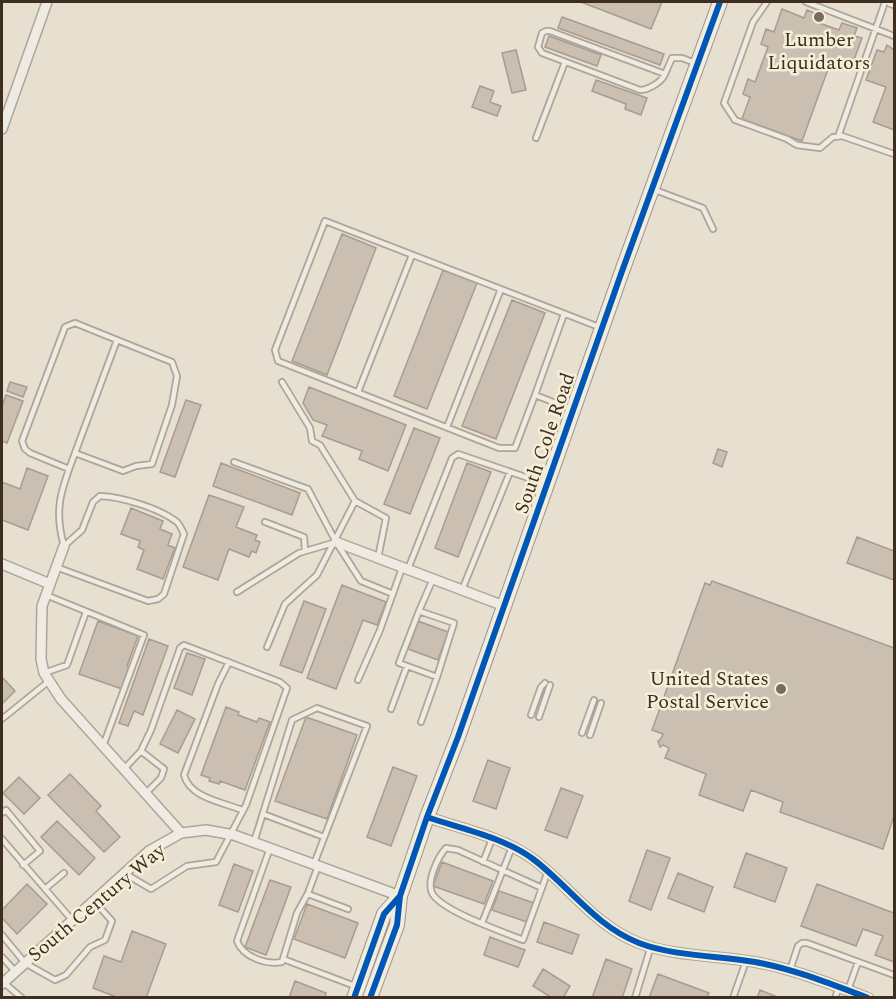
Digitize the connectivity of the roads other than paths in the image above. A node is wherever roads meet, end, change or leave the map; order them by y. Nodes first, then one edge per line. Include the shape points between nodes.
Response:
1 (47, 2) edge
2 (720, 2) edge
3 (767, 2) edge
4 (806, 2) edge
5 (885, 2) edge
6 (875, 29) junction
7 (894, 36) edge
8 (565, 62) junction
9 (697, 63) junction
10 (665, 74) junction
11 (2, 129) edge
12 (838, 137) junction
13 (536, 138) dead end
14 (894, 154) edge
15 (652, 189) junction
16 (713, 229) dead end
17 (412, 255) junction
18 (501, 290) junction
19 (564, 314) junction
20 (602, 328) junction
21 (117, 340) junction
22 (282, 382) dead end
23 (358, 392) junction
24 (536, 394) junction
25 (573, 410) junction
26 (447, 427) junction
27 (75, 453) junction
28 (234, 462) dead end
29 (69, 469) junction
30 (510, 472) junction
31 (546, 484) junction
32 (355, 501) junction
33 (265, 522) dead end
34 (336, 542) junction
35 (64, 546) junction
36 (305, 551) junction
37 (378, 558) junction
38 (2, 564) edge
39 (56, 567) junction
40 (405, 568) junction
41 (434, 579) junction
42 (50, 584) junction
43 (462, 590) junction
44 (237, 592) dead end
45 (393, 594) junction
46 (46, 595) junction
47 (504, 606) junction
48 (419, 611) junction
49 (86, 612) junction
50 (267, 647) dead end
51 (229, 662) junction
52 (407, 666) junction
53 (47, 677) junction
54 (437, 677) junction
55 (358, 680) dead end
56 (594, 700) dead end
57 (601, 703) dead end
58 (391, 709) dead end
59 (531, 715) dead end
60 (539, 717) dead end
61 (2, 719) edge
62 (421, 722) dead end
63 (582, 733) dead end
64 (590, 735) dead end
65 (103, 746) junction
66 (141, 752) junction
67 (124, 770) junction
68 (146, 794) junction
69 (242, 810) junction
70 (2, 813) edge
71 (262, 814) junction
72 (428, 817) junction
73 (180, 833) junction
74 (231, 834) junction
75 (324, 837) junction
76 (2, 839) edge
77 (492, 839) junction
78 (254, 842) junction
79 (512, 847) junction
80 (270, 848) junction
81 (483, 862) junction
82 (23, 865) junction
83 (316, 865) junction
84 (501, 870) junction
85 (548, 872) junction
86 (64, 873) dead end
87 (124, 873) junction
88 (542, 888) junction
89 (45, 889) junction
90 (308, 894) junction
91 (400, 896) junction
92 (94, 901) junction
93 (348, 909) dead end
94 (72, 920) junction
95 (482, 923) junction
96 (2, 935) edge
97 (651, 946) junction
98 (2, 957) edge
99 (283, 959) junction
100 (746, 961) junction
101 (858, 962) junction
102 (25, 963) junction
103 (790, 970) junction
104 (15, 971) junction
105 (894, 975) edge
106 (2, 983) edge
107 (843, 989) junction
108 (356, 992) edge
109 (371, 995) edge
110 (22, 998) edge
111 (634, 998) edge
112 (733, 998) edge
113 (835, 998) edge
114 (868, 998) edge

1 - 11 street
2 - 9 main road, South Cole Road
3 - 12 lane via 753,22 724,103 735,120 797,145 820,148
4 - 6 lane
5 - 6 lane
6 - 7 lane
6 - 12 lane
8 - 10 lane via 640,90
8 - 10 lane via 538,50 542,33 546,31
8 - 13 lane
9 - 10 lane via 672,58
9 - 15 main road, South Cole Road
12 - 14 lane
15 - 16 lane via 703,208
15 - 20 main road, South Cole Road
17 - 18 lane
17 - 23 lane
17 - 23 lane via 325,221 275,350 278,361
18 - 19 lane
18 - 26 lane
19 - 20 lane
19 - 24 lane
20 - 25 main road, South Cole Road
21 - 27 lane
21 - 27 lane via 172,362 177,376 172,405 152,464 123,471
21 - 29 lane via 75,323 65,327 22,441 30,453
22 - 32 lane via 310,428 312,441 320,445
23 - 26 lane
24 - 25 lane
24 - 26 lane via 515,448 499,448
25 - 31 main road, South Cole Road
27 - 29 lane
28 - 34 lane via 308,489
29 - 35 lane via 59,508 58,525
30 - 31 lane
30 - 40 lane via 458,454 452,458
30 - 43 lane
31 - 47 main road, South Cole Road
32 - 34 lane
32 - 37 lane via 386,518
33 - 36 lane via 304,537
34 - 36 lane
34 - 37 street
34 - 45 lane via 361,581
34 - 50 lane via 317,575 285,604
35 - 39 street
35 - 39 lane via 82,530 93,501 100,496 116,496 163,513 179,524 184,534 164,594 158,599 148,601
36 - 44 lane
37 - 40 street
38 - 42 street
39 - 42 street
40 - 41 street
40 - 45 lane
41 - 43 street
41 - 48 lane
42 - 46 street
43 - 47 street
45 - 55 lane
46 - 49 lane
46 - 53 street via 40,660
47 - 72 main road, South Cole Road
48 - 52 lane via 399,663
48 - 54 lane via 454,623
49 - 53 lane via 68,665
49 - 65 lane via 144,635
51 - 66 lane via 184,645 180,648
51 - 69 lane via 184,775 192,790
51 - 69 lane via 287,688
52 - 54 lane
52 - 58 lane
53 - 61 lane
53 - 65 street
54 - 62 lane
56 - 63 lane
57 - 64 lane
59 - 60 lane via 541,687 548,684
65 - 67 street
66 - 67 lane
66 - 68 lane via 164,769
67 - 68 street
68 - 73 street
69 - 74 lane
70 - 82 lane via 6,810 40,851
71 - 75 lane
71 - 75 lane via 292,720 317,708 367,726
71 - 78 lane
72 - 77 street
72 - 91 main road, South Cole Road
73 - 74 street, South Century Way via 206,830
73 - 87 street, South Century Way via 149,851
74 - 78 street, South Century Way
74 - 87 lane via 216,862 186,866 151,889
75 - 83 lane
76 - 82 lane
77 - 79 street
77 - 81 lane
78 - 80 street, South Century Way
79 - 84 lane
79 - 85 street
80 - 83 street, South Century Way
80 - 99 lane via 237,941 244,953 252,957 274,964
81 - 84 lane
81 - 95 lane via 446,848 430,882 434,896
82 - 89 lane
83 - 90 lane
83 - 91 street, South Century Way
84 - 88 lane
84 - 95 lane
85 - 88 lane
85 - 97 street via 589,912 616,931
86 - 89 lane
87 - 92 street, South Century Way
88 - 95 lane via 523,940
89 - 94 lane
90 - 93 lane
90 - 99 lane via 297,913
91 - 108 main road, South Cole Road via 384,914
91 - 109 main road, South Cole Road via 397,925
92 - 94 street, South Century Way
92 - 102 lane via 112,921 105,940 90,947 66,975 55,980
94 - 102 street, South Century Way
96 - 102 lane
97 - 100 street
97 - 111 lane
98 - 104 lane
99 - 108 lane
100 - 103 street
100 - 112 lane
101 - 103 lane via 802,943
101 - 105 lane
101 - 107 lane
102 - 104 street, South Century Way
103 - 107 street
104 - 106 street, South Century Way
106 - 110 lane
107 - 113 lane
107 - 114 street
108 - 109 lane

